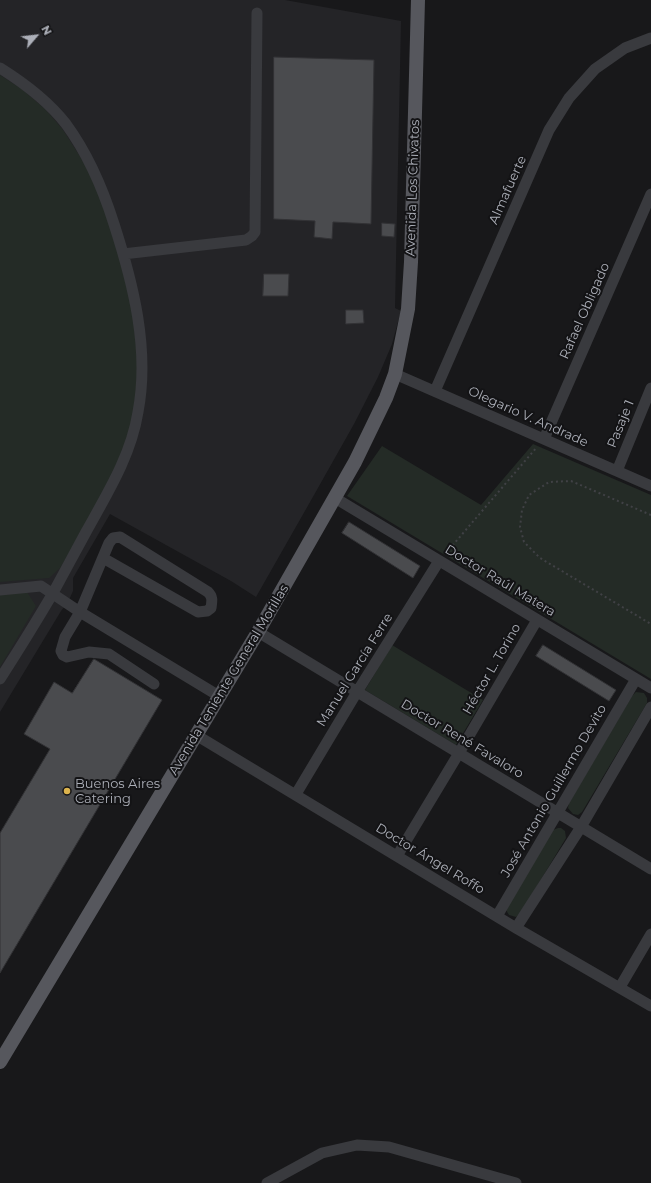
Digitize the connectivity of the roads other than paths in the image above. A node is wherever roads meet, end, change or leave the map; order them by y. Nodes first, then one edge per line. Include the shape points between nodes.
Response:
1 (418, 0) edge
2 (257, 13) dead end
3 (651, 38) edge
4 (0, 68) edge
5 (651, 194) edge
6 (124, 254) junction
7 (395, 374) junction
8 (651, 388) edge
9 (435, 392) junction
10 (544, 439) junction
11 (617, 470) junction
12 (651, 486) edge
13 (335, 498) junction
14 (103, 558) junction
15 (439, 561) junction
16 (0, 590) edge
17 (53, 593) junction
18 (80, 612) junction
19 (537, 620) junction
20 (258, 632) junction
21 (0, 679) edge
22 (636, 679) junction
23 (154, 684) dead end
24 (651, 688) edge
25 (357, 692) junction
26 (220, 696) junction
27 (651, 707) edge
28 (196, 736) junction
29 (459, 754) junction
30 (296, 794) junction
31 (557, 813) junction
32 (581, 827) junction
33 (397, 856) junction
34 (651, 869) edge
35 (497, 916) junction
36 (516, 928) junction
37 (651, 934) edge
38 (620, 987) junction
39 (651, 1006) edge
40 (0, 1062) edge
41 (267, 1183) edge
42 (516, 1183) edge

1 - 7 main road, Avenida Los Chivatos via 409,301
2 - 6 street via 255,232 246,240
3 - 9 street, Almafuerte via 625,48 595,69 568,98 549,130
4 - 6 street via 20,80 66,124 96,176
5 - 10 street, Rafael Obligado
6 - 17 street via 142,346 138,412 122,464 108,494
7 - 9 street, Olegario V. Andrade
7 - 13 main road, Avenida Teniente General Morillas via 374,426
8 - 11 street, Pasaje 1
9 - 10 street, Olegario V. Andrade
10 - 11 street, Olegario V. Andrade
11 - 12 street, Olegario V. Andrade
13 - 15 street, Doctor Raúl Matera
13 - 20 main road, Avenida Teniente General Morillas
14 - 14 street via 113,538 120,537 208,592 212,599 211,608 198,612
14 - 18 street
15 - 19 street, Doctor Raúl Matera
15 - 25 street, Manuel García Ferre
16 - 17 street via 41,586
17 - 18 street
17 - 21 street
18 - 23 street via 65,638 61,651 63,655 66,657 89,652 109,654
18 - 26 street
19 - 22 street, Doctor Raúl Matera
19 - 29 street, Héctor L. Torino
20 - 25 street, Doctor René Favaloro
20 - 26 main road, Avenida Teniente General Morillas
22 - 24 street, Doctor Raúl Matera
22 - 31 street, José Antonio Guillermo Devito
25 - 29 street, Doctor René Favaloro
25 - 30 street, Manuel García Ferre
26 - 28 main road, Avenida Teniente General Morillas
27 - 32 street
28 - 30 street, Doctor Ángel Roffo
28 - 40 main road, Avenida Teniente General Morillas
29 - 31 street, Doctor René Favaloro
29 - 33 street, Héctor L. Torino
30 - 33 street, Doctor Ángel Roffo
31 - 32 street, Doctor René Favaloro
31 - 35 street, José Antonio Guillermo Devito
32 - 34 street, Doctor René Favaloro
32 - 36 street
33 - 35 street, Doctor Ángel Roffo
35 - 36 street, Doctor Ángel Roffo
36 - 38 street, Doctor Ángel Roffo
37 - 38 street
38 - 39 street, Doctor Ángel Roffo
41 - 42 street via 322,1153 357,1145 389,1147

